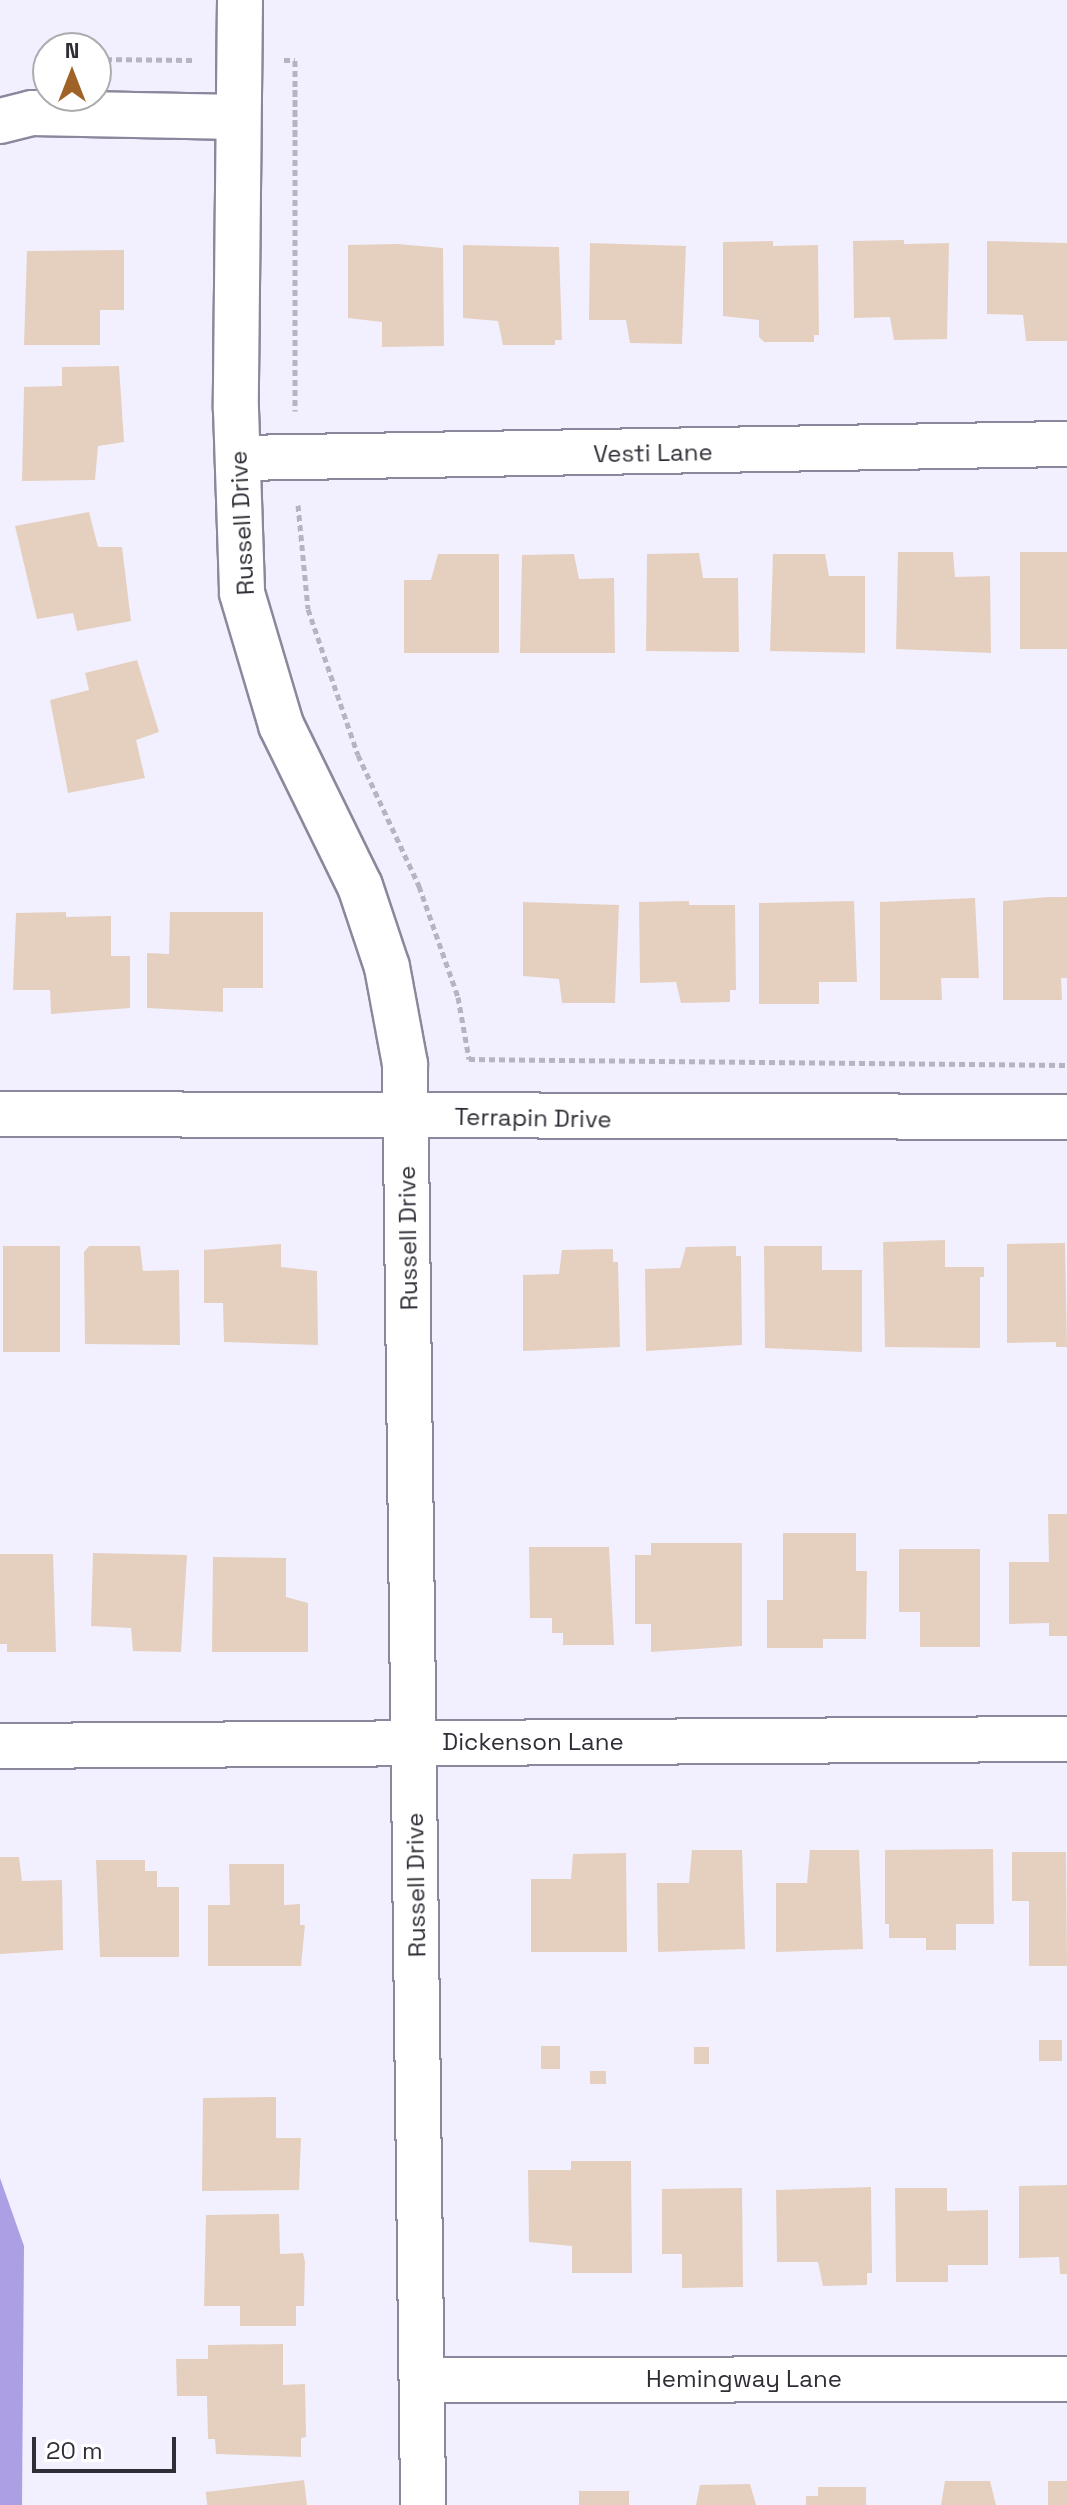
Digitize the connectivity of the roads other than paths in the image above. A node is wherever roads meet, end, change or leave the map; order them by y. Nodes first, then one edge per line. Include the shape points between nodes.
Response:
1 (240, 0) edge
2 (238, 117) junction
3 (0, 121) edge
4 (1067, 444) edge
5 (239, 458) junction
6 (0, 1114) edge
7 (407, 1116) junction
8 (1067, 1117) edge
9 (1067, 1739) edge
10 (415, 1743) junction
11 (0, 1746) edge
12 (1067, 2379) edge
13 (422, 2380) junction
14 (423, 2505) edge

1 - 2 street, Russell Drive
2 - 3 street via 32,113
2 - 5 street, Russell Drive
4 - 5 street, Vesti Lane
5 - 7 street, Russell Drive via 242,593 281,725 360,886 387,967 405,1064
6 - 7 street, Terrapin Drive
7 - 8 street, Terrapin Drive
7 - 10 street, Russell Drive
9 - 10 street, Dickenson Lane
10 - 11 street, Dickenson Lane
10 - 13 street, Russell Drive
12 - 13 street, Hemingway Lane
13 - 14 street, Russell Drive

